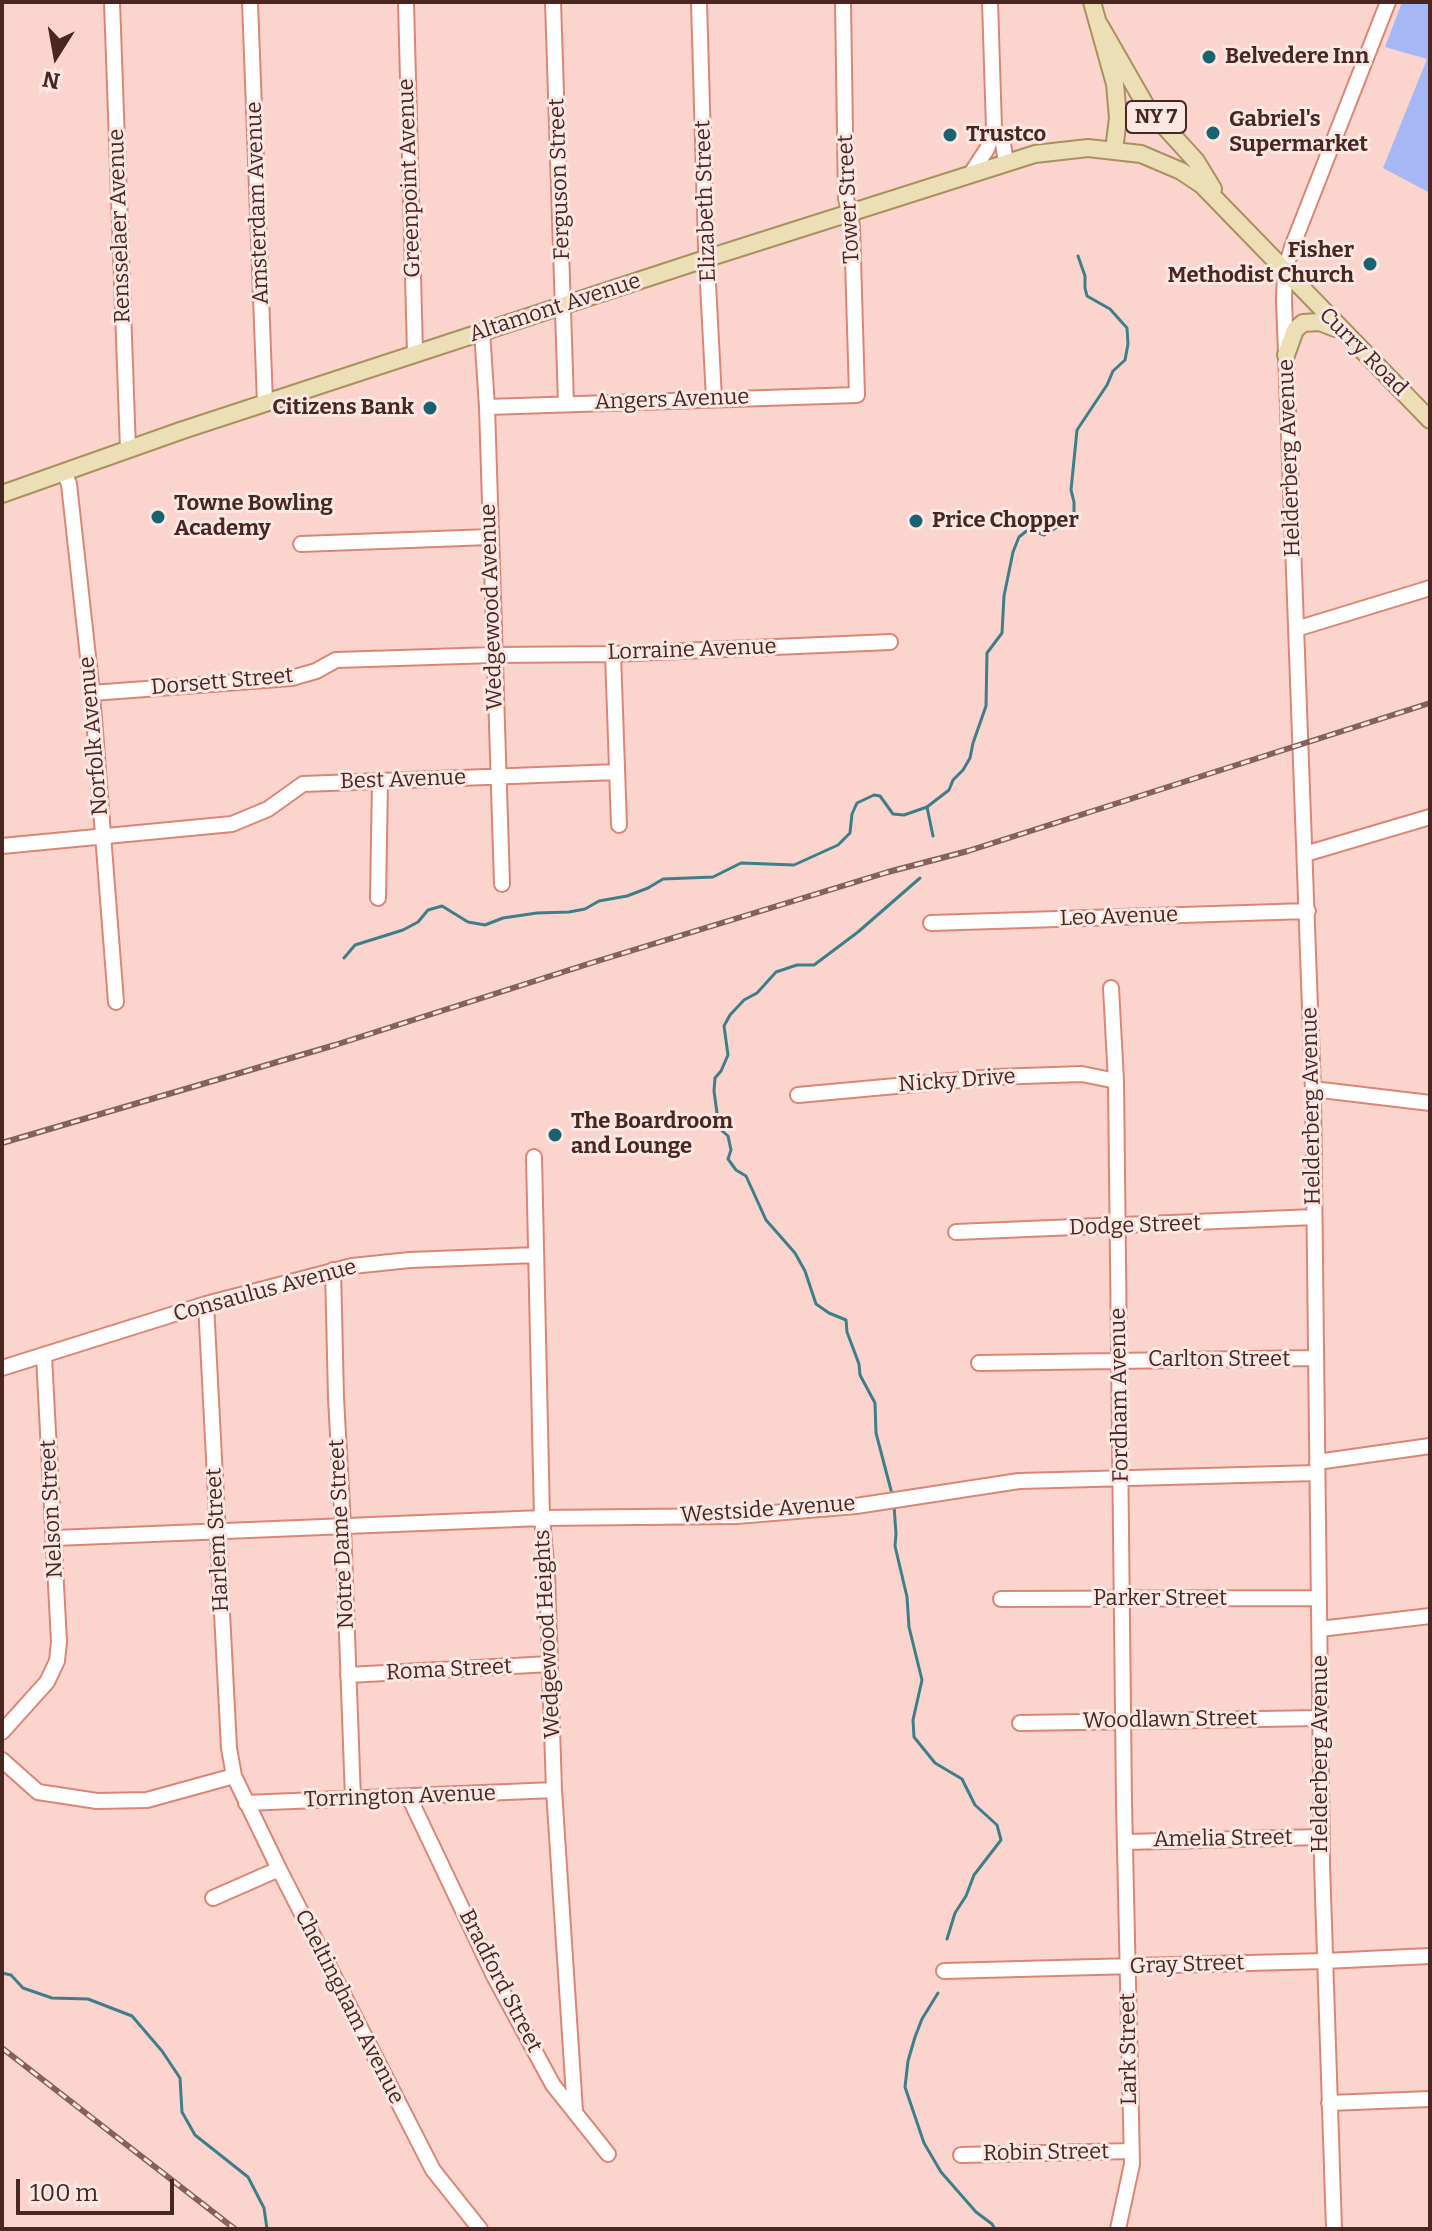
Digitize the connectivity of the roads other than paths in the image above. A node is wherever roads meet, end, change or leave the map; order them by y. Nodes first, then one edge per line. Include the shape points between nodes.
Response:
1 (112, 2) edge
2 (250, 2) edge
3 (406, 2) edge
4 (553, 2) edge
5 (699, 2) edge
6 (843, 2) edge
7 (990, 2) edge
8 (1092, 2) edge
9 (1388, 2) edge
10 (1099, 24) junction
11 (994, 129) junction
12 (1114, 150) junction
13 (1006, 163) junction
14 (970, 175) junction
15 (1222, 204) junction
16 (850, 214) junction
17 (708, 258) junction
18 (1285, 271) junction
19 (563, 305) junction
20 (1342, 330) junction
21 (482, 331) junction
22 (415, 353) junction
23 (1286, 355) junction
24 (857, 395) joint
25 (714, 399) junction
26 (265, 403) junction
27 (566, 403) junction
28 (487, 407) junction
29 (1427, 413) edge
30 (128, 449) junction
31 (64, 472) junction
32 (2, 494) edge
33 (490, 537) junction
34 (301, 544) dead end
35 (1430, 588) edge
36 (1296, 629) junction
37 (890, 642) dead end
38 (613, 654) junction
39 (494, 655) junction
40 (92, 693) junction
41 (617, 772) junction
42 (498, 777) junction
43 (380, 781) junction
44 (1430, 817) edge
45 (619, 825) dead end
46 (102, 838) junction
47 (2, 846) edge
48 (1305, 854) junction
49 (502, 884) dead end
50 (378, 898) dead end
51 (1308, 911) junction
52 (931, 923) dead end
53 (1111, 988) dead end
54 (116, 1002) dead end
55 (1116, 1081) junction
56 (1313, 1089) junction
57 (798, 1095) dead end
58 (1430, 1103) edge
59 (534, 1157) dead end
60 (1314, 1217) junction
61 (1119, 1227) junction
62 (956, 1232) dead end
63 (536, 1255) junction
64 (333, 1270) junction
65 (206, 1304) junction
66 (44, 1356) junction
67 (1315, 1358) junction
68 (1119, 1360) junction
69 (979, 1363) dead end
70 (2, 1368) edge
71 (1430, 1446) edge
72 (1317, 1468) junction
73 (1122, 1479) junction
74 (542, 1518) junction
75 (343, 1526) junction
76 (218, 1532) junction
77 (55, 1538) junction
78 (1122, 1598) junction
79 (1319, 1598) junction
80 (1001, 1599) dead end
81 (1430, 1616) edge
82 (1320, 1629) junction
83 (550, 1664) junction
84 (348, 1675) junction
85 (1320, 1718) junction
86 (1123, 1720) junction
87 (1020, 1723) dead end
88 (2, 1732) edge
89 (2, 1760) edge
90 (234, 1776) junction
91 (554, 1790) junction
92 (409, 1797) junction
93 (353, 1798) junction
94 (1124, 1802) joint
95 (246, 1803) junction
96 (1321, 1837) junction
97 (1125, 1842) junction
98 (279, 1869) junction
99 (213, 1898) dead end
100 (1430, 1956) edge
101 (1324, 1961) junction
102 (1127, 1967) junction
103 (944, 1971) dead end
104 (1430, 2099) edge
105 (1329, 2103) junction
106 (575, 2111) junction
107 (1131, 2151) junction
108 (608, 2154) dead end
109 (961, 2155) dead end
110 (480, 2229) edge
111 (1118, 2229) edge
112 (1334, 2229) edge

1 - 30 street, Rensselaer Avenue
2 - 26 street, Amsterdam Avenue
3 - 22 street, Greenpoint Avenue
4 - 19 street, Ferguson Street
5 - 17 street, Elizabeth Street
6 - 16 street, Tower Street
7 - 11 street
8 - 10 main road, NY 7
9 - 18 street, Helderberg Avenue
10 - 12 main road, NY 7 via 1115,84
10 - 15 main road, NY 7 via 1146,106 1196,161
11 - 13 street
11 - 14 street
12 - 13 main road, Altamont Avenue via 1051,151
12 - 15 main road, Curry Road / NY 7 via 1141,154 1181,171
13 - 14 main road, Altamont Avenue
14 - 16 main road, Altamont Avenue
15 - 18 main road, Curry Road / NY 7
16 - 17 main road, Altamont Avenue
16 - 24 street, Tower Street
17 - 19 main road, Altamont Avenue
17 - 25 street, Elizabeth Street
18 - 20 main road, Curry Road / NY 7
18 - 23 street, Helderberg Avenue
19 - 21 main road, Altamont Avenue
19 - 27 street, Ferguson Street
20 - 23 main road via 1303,323
20 - 29 main road, Curry Road / NY 7
21 - 22 main road, Altamont Avenue
21 - 28 street, Wedgewood Avenue
22 - 26 main road, Altamont Avenue
23 - 36 street, Helderberg Avenue
24 - 25 street, Angers Avenue
25 - 27 street, Angers Avenue
26 - 30 main road, Altamont Avenue
27 - 28 street, Angers Avenue
28 - 33 street, Wedgewood Avenue
30 - 31 main road, Altamont Avenue
31 - 32 main road, Altamont Avenue
31 - 40 street, Norfolk Avenue
33 - 34 street
33 - 39 street, Wedgewood Avenue
35 - 36 street
36 - 48 street, Helderberg Avenue
37 - 38 street, Lorraine Avenue
38 - 39 street, Lorraine Avenue
38 - 41 street
39 - 40 street, Dorsett Street via 336,660 292,678
39 - 42 street, Wedgewood Avenue
40 - 46 street, Norfolk Avenue
41 - 42 street, Best Avenue
41 - 45 street
42 - 43 street, Best Avenue
42 - 49 street, Wedgewood Avenue
43 - 46 street, Best Avenue via 303,784 268,809 232,824
43 - 50 street
44 - 48 street
46 - 47 street, Best Avenue
46 - 54 street, Norfolk Avenue
48 - 51 street, Helderberg Avenue
51 - 52 street, Leo Avenue
51 - 56 street, Helderberg Avenue
53 - 55 street, Fordham Avenue
55 - 57 street, Nicky Drive via 1082,1074 994,1077
55 - 61 street, Fordham Avenue
56 - 58 street
56 - 60 street, Helderberg Avenue
59 - 63 street, Wedgewood Heights
60 - 61 street, Dodge Street
60 - 67 street, Helderberg Avenue
61 - 62 street, Dodge Street
61 - 68 street, Fordham Avenue
63 - 64 street, Consaulus Avenue via 372,1263
63 - 74 street, Wedgewood Heights
64 - 65 street, Consaulus Avenue
64 - 75 street, Notre Dame Street
65 - 66 street, Consaulus Avenue
65 - 76 street, Harlem Street
66 - 70 street, Consaulus Avenue
66 - 77 street, Nelson Street
67 - 68 street, Carlton Street
67 - 72 street, Helderberg Avenue
68 - 69 street, Carlton Street
68 - 73 street, Fordham Avenue
71 - 72 street, Westside Avenue
72 - 73 street, Westside Avenue
72 - 79 street, Helderberg Avenue
73 - 74 street, Westside Avenue via 1019,1481 856,1506 737,1516
73 - 78 street, Fordham Avenue
74 - 75 street, Westside Avenue
74 - 83 street, Wedgewood Heights
75 - 76 street, Westside Avenue
75 - 84 street, Notre Dame Street
76 - 77 street, Westside Avenue
76 - 90 street, Harlem Street
77 - 88 street, Nelson Street via 57,1661 47,1682
78 - 79 street, Parker Street
78 - 80 street, Parker Street
78 - 86 street, Fordham Avenue
79 - 82 street, Helderberg Avenue
81 - 82 street
82 - 85 street, Helderberg Avenue
83 - 84 street, Roma Street
83 - 91 street, Wedgewood Heights
84 - 93 street, Notre Dame Street
85 - 86 street, Woodlawn Street
85 - 96 street, Helderberg Avenue
86 - 87 street, Woodlawn Street
86 - 94 street, Fordham Avenue
89 - 90 street via 38,1792 97,1801 147,1800
90 - 95 street, Cheltingham Avenue
91 - 92 street, Torrington Avenue
91 - 106 street, Wedgewood Heights
92 - 93 street, Torrington Avenue
92 - 106 street, Bradford Street via 494,1976 553,2085
93 - 95 street, Torrington Avenue
94 - 97 street, Lark Street
95 - 98 street, Cheltingham Avenue
96 - 97 street, Amelia Street
96 - 101 street, Helderberg Avenue
97 - 102 street, Lark Street
98 - 99 street
98 - 110 street, Cheltingham Avenue via 433,2170
100 - 101 street, Gray Street
101 - 102 street, Gray Street
101 - 105 street, Helderberg Avenue
102 - 103 street, Gray Street
102 - 107 street, Lark Street
104 - 105 street
105 - 112 street, Helderberg Avenue
106 - 108 street, Bradford Street
107 - 109 street, Robin Street
107 - 111 street, Lark Street

